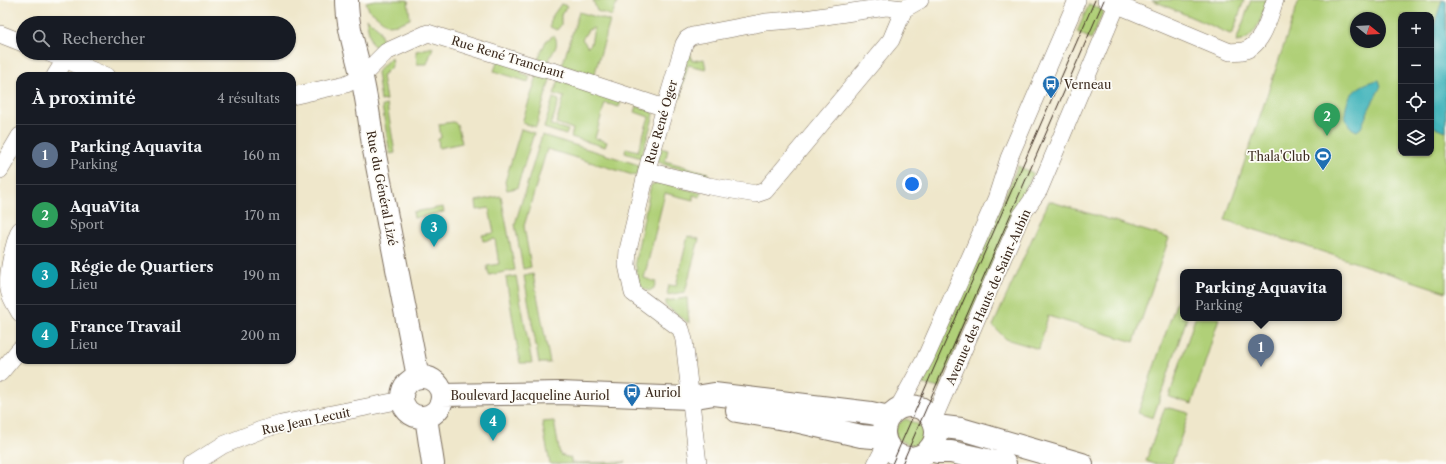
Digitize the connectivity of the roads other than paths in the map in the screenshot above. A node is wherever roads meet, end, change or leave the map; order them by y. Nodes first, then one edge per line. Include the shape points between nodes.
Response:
1 (347, 0) edge
2 (920, 0) edge
3 (1077, 0) edge
4 (1275, 0) edge
5 (1114, 2) edge
6 (904, 9) junction
7 (0, 34) edge
8 (16, 40) edge
9 (65, 60) joint
10 (58, 72) edge
11 (96, 72) edge
12 (361, 77) junction
13 (296, 95) edge
14 (665, 108) junction
15 (16, 143) edge
16 (0, 170) edge
17 (647, 171) junction
18 (16, 239) edge
19 (16, 305) edge
20 (16, 354) edge
21 (0, 373) edge
22 (418, 377) junction
23 (442, 395) junction
24 (690, 398) junction
25 (402, 400) junction
26 (426, 417) junction
27 (935, 423) junction
28 (889, 427) junction
29 (920, 457) edge
30 (193, 464) edge
31 (433, 464) edge
32 (698, 464) edge
33 (876, 464) edge
34 (1006, 464) edge
35 (1082, 464) edge

1 - 12 main road, Rue du Général Lizé via 350,32
2 - 6 street
3 - 28 street via 1009,158 996,199 932,345
4 - 5 street via 1266,27 1258,41 1244,51 1230,52
5 - 27 street, Avenue des Hauts de Saint-Aubin via 1039,190 1021,216
6 - 14 street, Rue René Oger via 886,7 766,22 692,36 684,44
6 - 17 street, Rue René Oger via 891,40 765,191 756,194
7 - 8 street
9 - 10 street
9 - 11 street
12 - 13 street via 346,84
12 - 14 street, Rue René Tranchant via 386,52 428,33
12 - 22 main road, Rue du Général Lizé
14 - 17 street, Rue René Oger
15 - 16 street
17 - 24 street via 628,250 629,278 633,293 681,329
18 - 19 street via 9,284
20 - 21 street
22 - 23 main road via 431,379
22 - 25 main road via 407,383
23 - 24 main road, Boulevard Jacqueline Auriol via 540,393
23 - 26 main road via 440,407
24 - 28 main road, Boulevard Jacqueline Auriol via 714,408 791,420 861,436
24 - 32 street
25 - 26 main road via 407,412 419,418
25 - 30 street, Rue Jean Lecuit via 261,430 223,446
26 - 31 main road
27 - 28 main road via 925,410 910,406
27 - 29 main road via 935,439
27 - 35 main road
28 - 29 main road via 891,449 900,456
28 - 33 street
29 - 34 main road via 938,452 951,452

